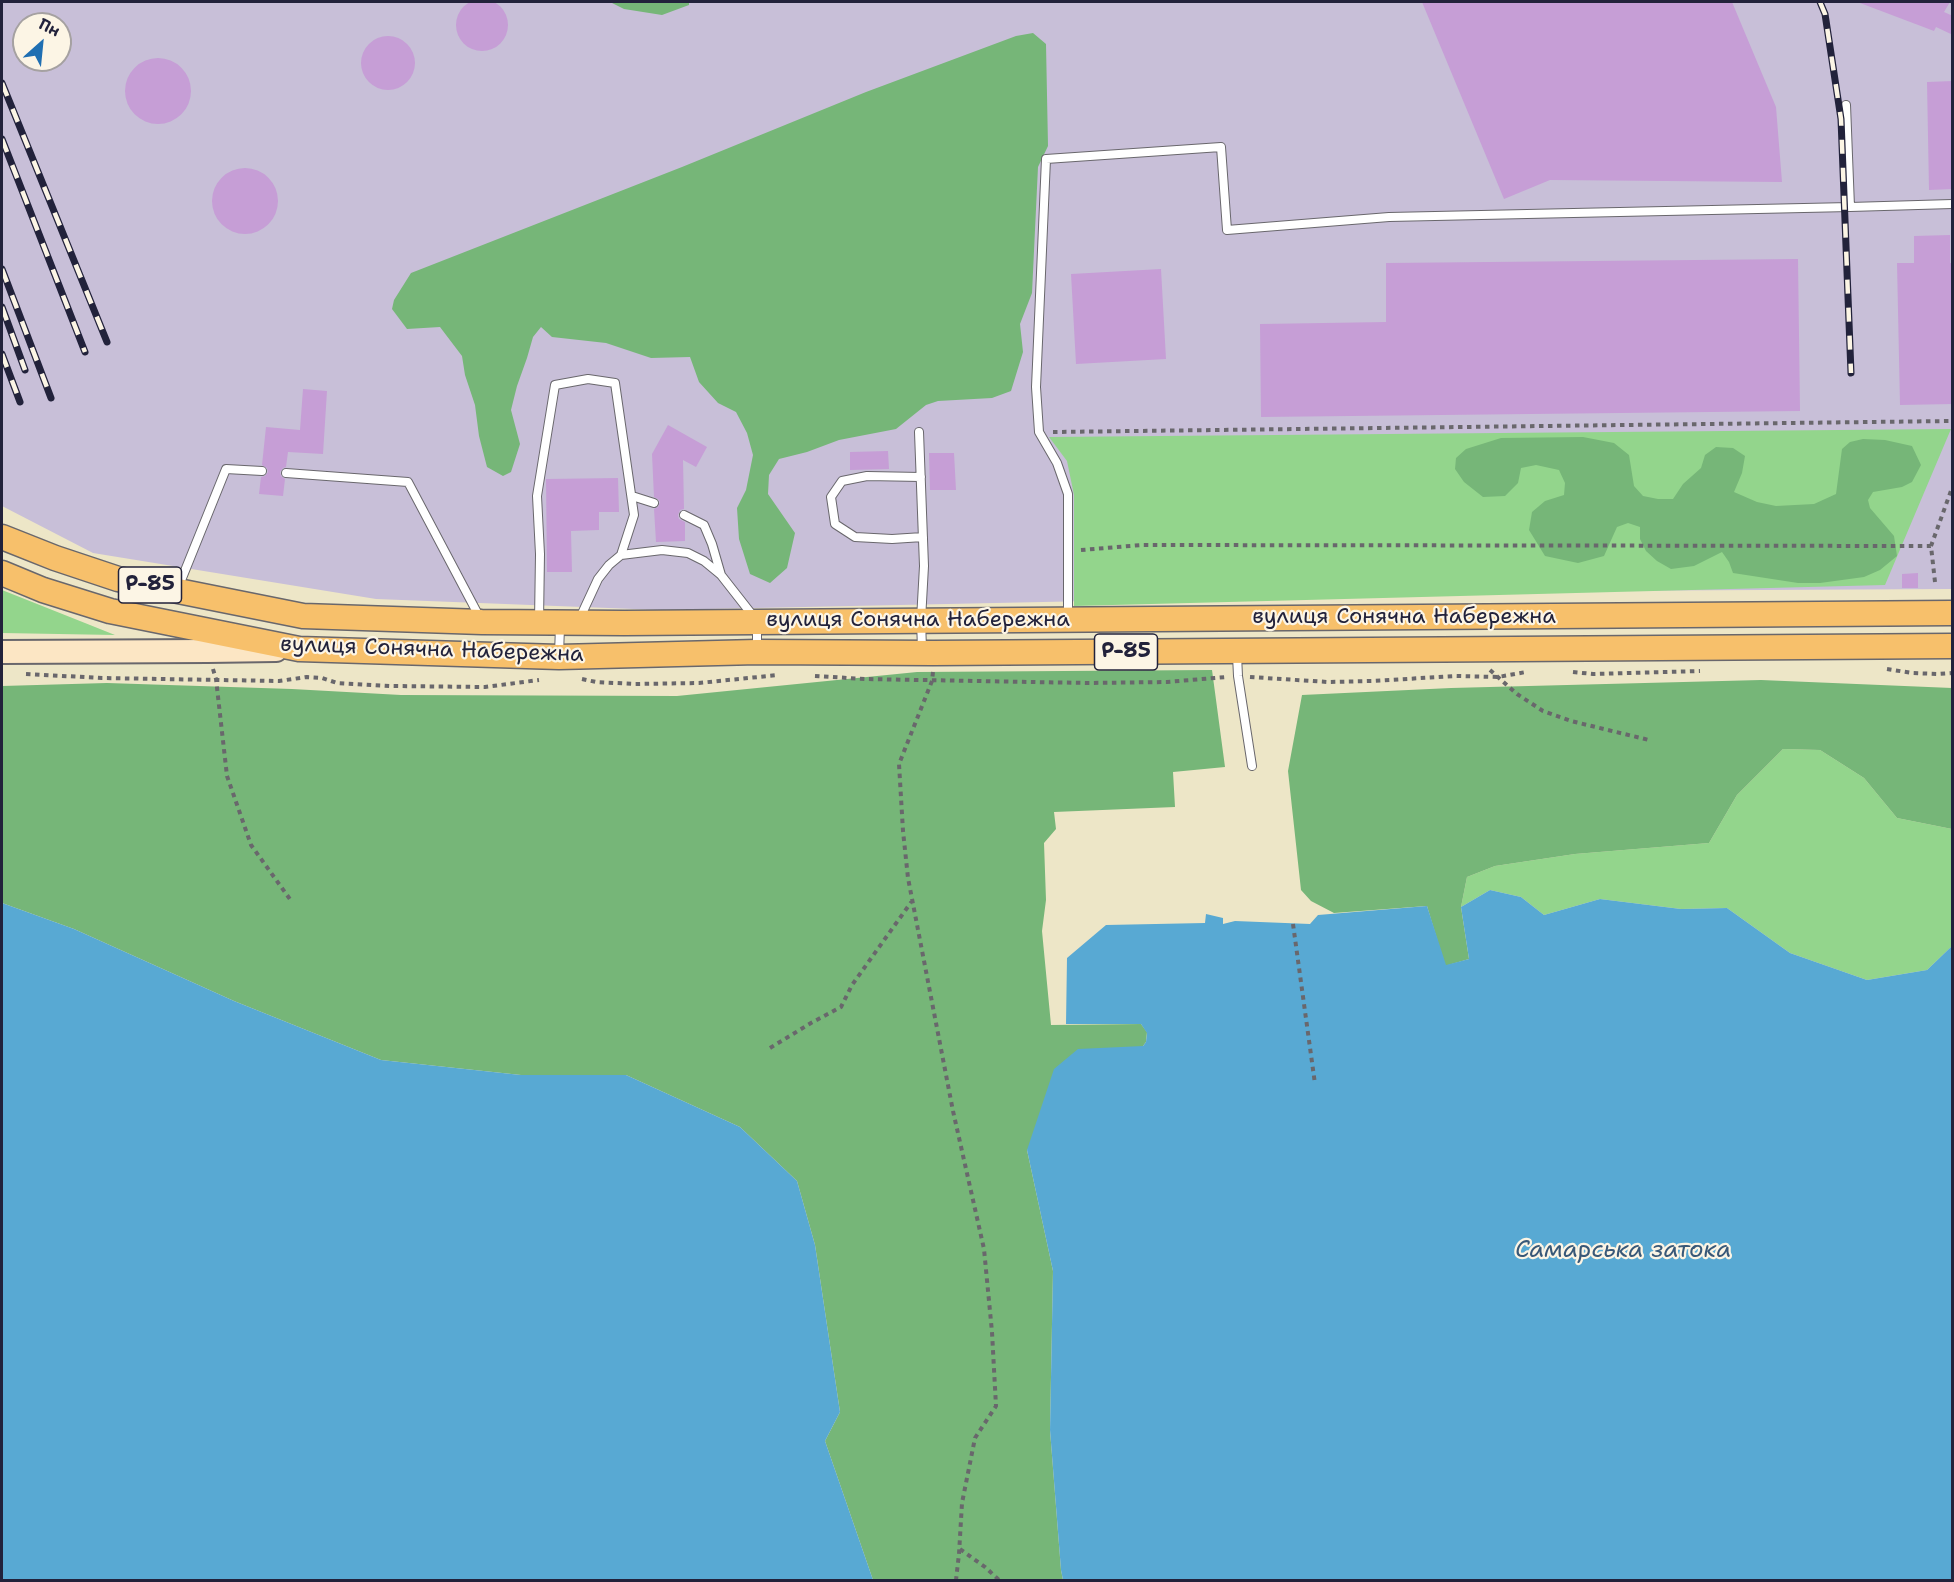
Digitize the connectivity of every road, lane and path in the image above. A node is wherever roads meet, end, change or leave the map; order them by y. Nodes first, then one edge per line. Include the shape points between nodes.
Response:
1 (1846, 105) dead end
2 (1953, 204) edge
3 (1850, 207) junction
4 (1953, 420) edge
5 (919, 432) dead end
6 (1039, 432) junction
7 (262, 471) dead end
8 (286, 473) dead end
9 (921, 477) junction
10 (1953, 488) edge
11 (632, 496) junction
12 (654, 503) dead end
13 (684, 515) dead end
14 (2, 537) edge
15 (923, 537) junction
16 (1931, 546) junction
17 (1068, 552) junction
18 (621, 555) junction
19 (2, 573) edge
20 (721, 575) junction
21 (1935, 582) dead end
22 (177, 590) junction
23 (1953, 613) edge
24 (1068, 619) junction
25 (921, 620) junction
26 (757, 621) junction
27 (482, 622) junction
28 (559, 622) junction
29 (1953, 646) edge
30 (299, 649) junction
31 (1467, 650) junction
32 (208, 651) junction
33 (1237, 651) junction
34 (2, 652) edge
35 (757, 652) junction
36 (928, 653) junction
37 (559, 657) junction
38 (1878, 668) dead end
39 (1704, 671) dead end
40 (1530, 672) dead end
41 (1571, 672) dead end
42 (1953, 673) edge
43 (18, 674) dead end
44 (780, 675) dead end
45 (809, 675) dead end
46 (1238, 676) junction
47 (1498, 677) junction
48 (216, 679) junction
49 (542, 679) dead end
50 (579, 679) dead end
51 (932, 681) junction
52 (1649, 740) dead end
53 (1252, 766) dead end
54 (913, 900) junction
55 (292, 902) dead end
56 (1293, 924) dead end
57 (770, 1048) dead end
58 (1315, 1084) dead end
59 (960, 1549) junction
60 (956, 1581) edge
61 (999, 1581) edge

1 - 3 lane
2 - 3 lane
3 - 6 lane via 1389,218 1227,230 1221,147 1046,159 1036,387
4 - 6 path
5 - 9 lane
6 - 17 lane via 1057,463 1068,494
7 - 22 lane via 226,469
8 - 27 lane via 408,482
9 - 15 lane
9 - 15 lane via 867,476 842,481 831,497 835,524 855,537
10 - 16 path
11 - 12 lane
11 - 18 lane via 634,515
11 - 28 lane via 615,383 588,379 555,385 537,496 540,554
13 - 20 lane via 704,525
14 - 22 main road, вулиця Сонячна Набережна / Р-85 via 118,579
15 - 25 lane
16 - 17 path via 1142,545
16 - 21 path
17 - 24 lane
18 - 20 lane via 662,550 688,553
18 - 28 lane
19 - 30 main road, вулиця Сонячна Набережна / Р-85 via 110,611
20 - 26 lane
22 - 27 main road, вулиця Сонячна Набережна / Р-85 via 303,616
23 - 24 main road, вулиця Сонячна Набережна / Р-85
24 - 25 main road, вулиця Сонячна Набережна / Р-85
25 - 26 main road, вулиця Сонячна Набережна / Р-85
25 - 36 lane
26 - 28 main road, вулиця Сонячна Набережна / Р-85
26 - 35 lane
27 - 28 main road, вулиця Сонячна Набережна / Р-85
28 - 37 lane
29 - 31 main road, вулиця Сонячна Набережна / Р-85
30 - 32 main road
30 - 37 main road, вулиця Сонячна Набережна / Р-85
31 - 33 main road, вулиця Сонячна Набережна / Р-85
31 - 47 path
32 - 34 main road
32 - 48 path
33 - 36 main road, вулиця Сонячна Набережна / Р-85
33 - 46 lane
35 - 36 main road, вулиця Сонячна Набережна / Р-85
35 - 37 main road, вулиця Сонячна Набережна / Р-85
36 - 51 path
38 - 42 path
39 - 41 path
40 - 47 path
43 - 48 path
44 - 50 path via 699,683
45 - 51 path
46 - 47 path via 1328,682
46 - 51 path via 1167,682
46 - 53 lane
47 - 52 path via 1543,711
48 - 49 path via 279,681 307,677 337,683 485,687
48 - 55 path via 227,776 251,845
51 - 54 path via 899,764
54 - 57 path via 852,985 841,1007
54 - 59 path via 984,1250 992,1332 996,1406 975,1438 962,1503
56 - 58 path
59 - 60 path
59 - 61 path

